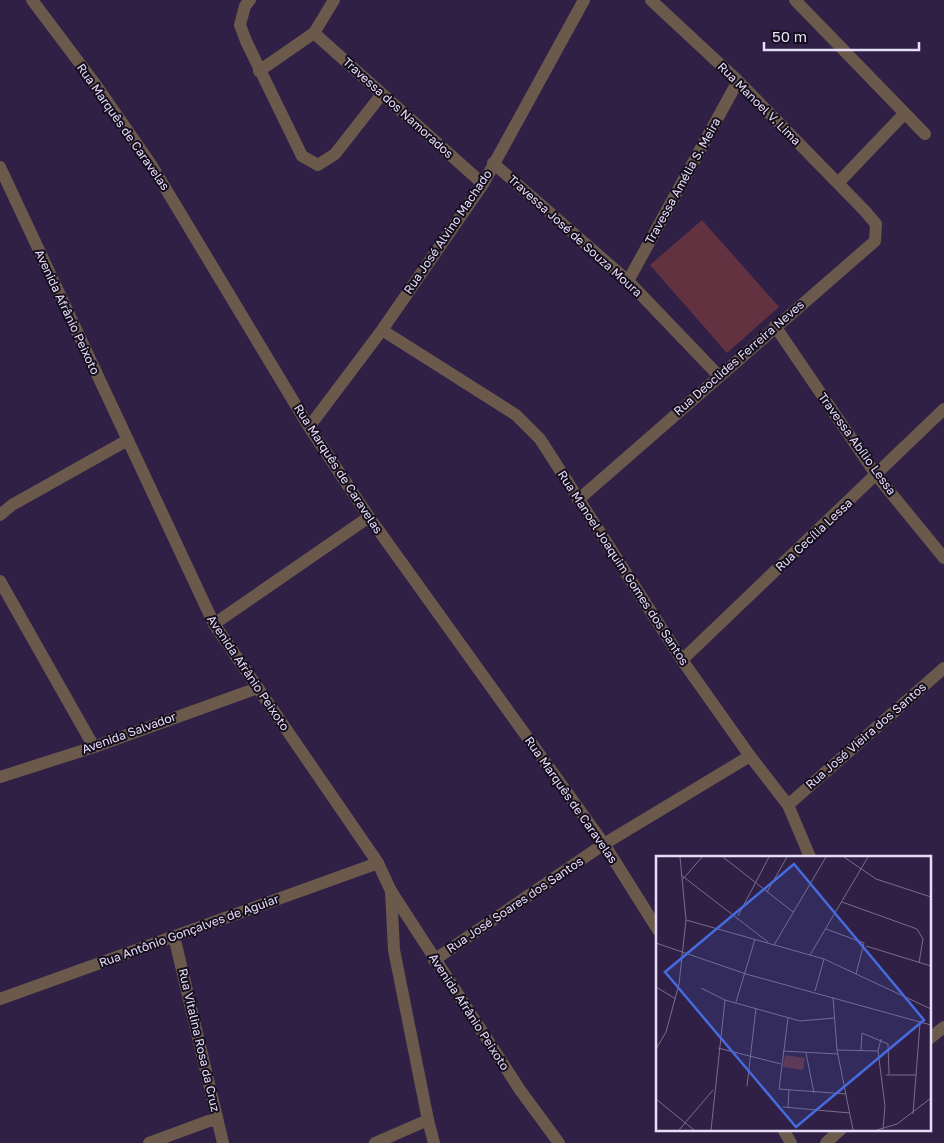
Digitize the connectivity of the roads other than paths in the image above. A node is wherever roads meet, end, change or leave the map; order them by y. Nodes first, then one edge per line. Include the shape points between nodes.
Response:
1 (32, 0) edge
2 (250, 0) edge
3 (334, 0) edge
4 (584, 0) edge
5 (651, 0) edge
6 (795, 0) edge
7 (314, 33) junction
8 (258, 71) junction
9 (738, 81) junction
10 (382, 94) junction
11 (904, 114) junction
12 (925, 134) dead end
13 (493, 163) junction
14 (0, 167) edge
15 (483, 184) junction
16 (838, 184) junction
17 (865, 211) joint
18 (628, 281) junction
19 (775, 326) junction
20 (382, 330) junction
21 (718, 375) junction
22 (944, 409) edge
23 (309, 427) junction
24 (126, 441) junction
25 (877, 476) junction
26 (578, 500) junction
27 (0, 515) edge
28 (369, 517) junction
29 (944, 558) edge
30 (0, 581) edge
31 (214, 624) junction
32 (682, 660) junction
33 (944, 668) edge
34 (258, 688) junction
35 (94, 747) junction
36 (750, 756) junction
37 (0, 777) edge
38 (788, 805) junction
39 (604, 844) junction
40 (810, 856) edge
41 (378, 863) junction
42 (391, 891) junction
43 (656, 927) edge
44 (174, 936) junction
45 (434, 960) junction
46 (0, 999) edge
47 (944, 1027) edge
48 (932, 1036) edge
49 (217, 1118) junction
50 (428, 1120) junction
51 (783, 1130) edge
52 (840, 1130) edge
53 (149, 1143) edge
54 (222, 1143) edge
55 (375, 1143) edge
56 (434, 1143) edge
57 (559, 1143) edge
58 (791, 1143) edge
59 (826, 1143) edge

1 - 23 street, Rua Marquês de Caravelas via 152,166
2 - 8 street via 240,25
3 - 7 street
4 - 13 street, Rua José Alvino Machado
5 - 9 street, Rua Manoel V. Lima
6 - 11 street
7 - 8 street
7 - 10 street, Travessa dos Namorados
8 - 10 street via 302,156 318,165 335,154
9 - 16 street, Rua Manoel V. Lima
9 - 18 street, Travessa Amélia S. Meira
10 - 15 street, Travessa dos Namorados
11 - 12 street
11 - 16 street
13 - 15 street, Rua José Alvino Machado
13 - 18 street, Travessa José de Souza Moura
14 - 24 street, Avenida Afrânio Peixoto
15 - 20 street, Rua José Alvino Machado
16 - 17 street, Rua Manoel V. Lima
17 - 19 street, Rua Deoclides Ferreira Neves via 876,224 875,241
18 - 21 street, Travessa José de Souza Moura
19 - 21 street, Rua Deoclides Ferreira Neves
19 - 25 street, Travessa Abílio Lessa
20 - 23 street, Rua José Alvino Machado
20 - 26 street, Rua Manoel Joaquim Gomes dos Santos via 516,415 540,439
21 - 26 street, Rua Deoclides Ferreira Neves
22 - 25 street, Rua Cecília Lessa
23 - 28 street, Rua Marquês de Caravelas
24 - 27 street via 12,505
24 - 31 street, Avenida Afrânio Peixoto
25 - 29 street, Travessa Abílio Lessa
25 - 32 street, Rua Cecília Lessa
26 - 32 street, Rua Manoel Joaquim Gomes dos Santos
28 - 31 street
28 - 39 street, Rua Marquês de Caravelas
30 - 35 street
31 - 34 street, Avenida Afrânio Peixoto
32 - 36 street, Rua Manoel Joaquim Gomes dos Santos
33 - 38 street, Rua José Vieira dos Santos
34 - 35 street, Avenida Salvador
34 - 41 street, Avenida Afrânio Peixoto
35 - 37 street, Avenida Salvador
36 - 38 street, Rua Manoel Joaquim Gomes dos Santos
36 - 39 street, Rua José Soares dos Santos
38 - 40 street, Rua Manoel Joaquim Gomes dos Santos
39 - 43 street, Rua Marquês de Caravelas
39 - 45 street, Rua José Soares dos Santos
41 - 42 street, Avenida Afrânio Peixoto
41 - 44 street, Rua Antônio Gonçalves de Aguiar
42 - 45 street, Avenida Afrânio Peixoto
42 - 50 street via 394,950
44 - 46 street, Rua Antônio Gonçalves de Aguiar
44 - 49 street, Rua Vitalina Rosa da Cruz
45 - 57 street, Avenida Afrânio Peixoto
47 - 48 street
49 - 53 street
49 - 54 street, Rua Vitalina Rosa da Cruz
50 - 55 street
50 - 56 street
51 - 58 street
52 - 59 street

